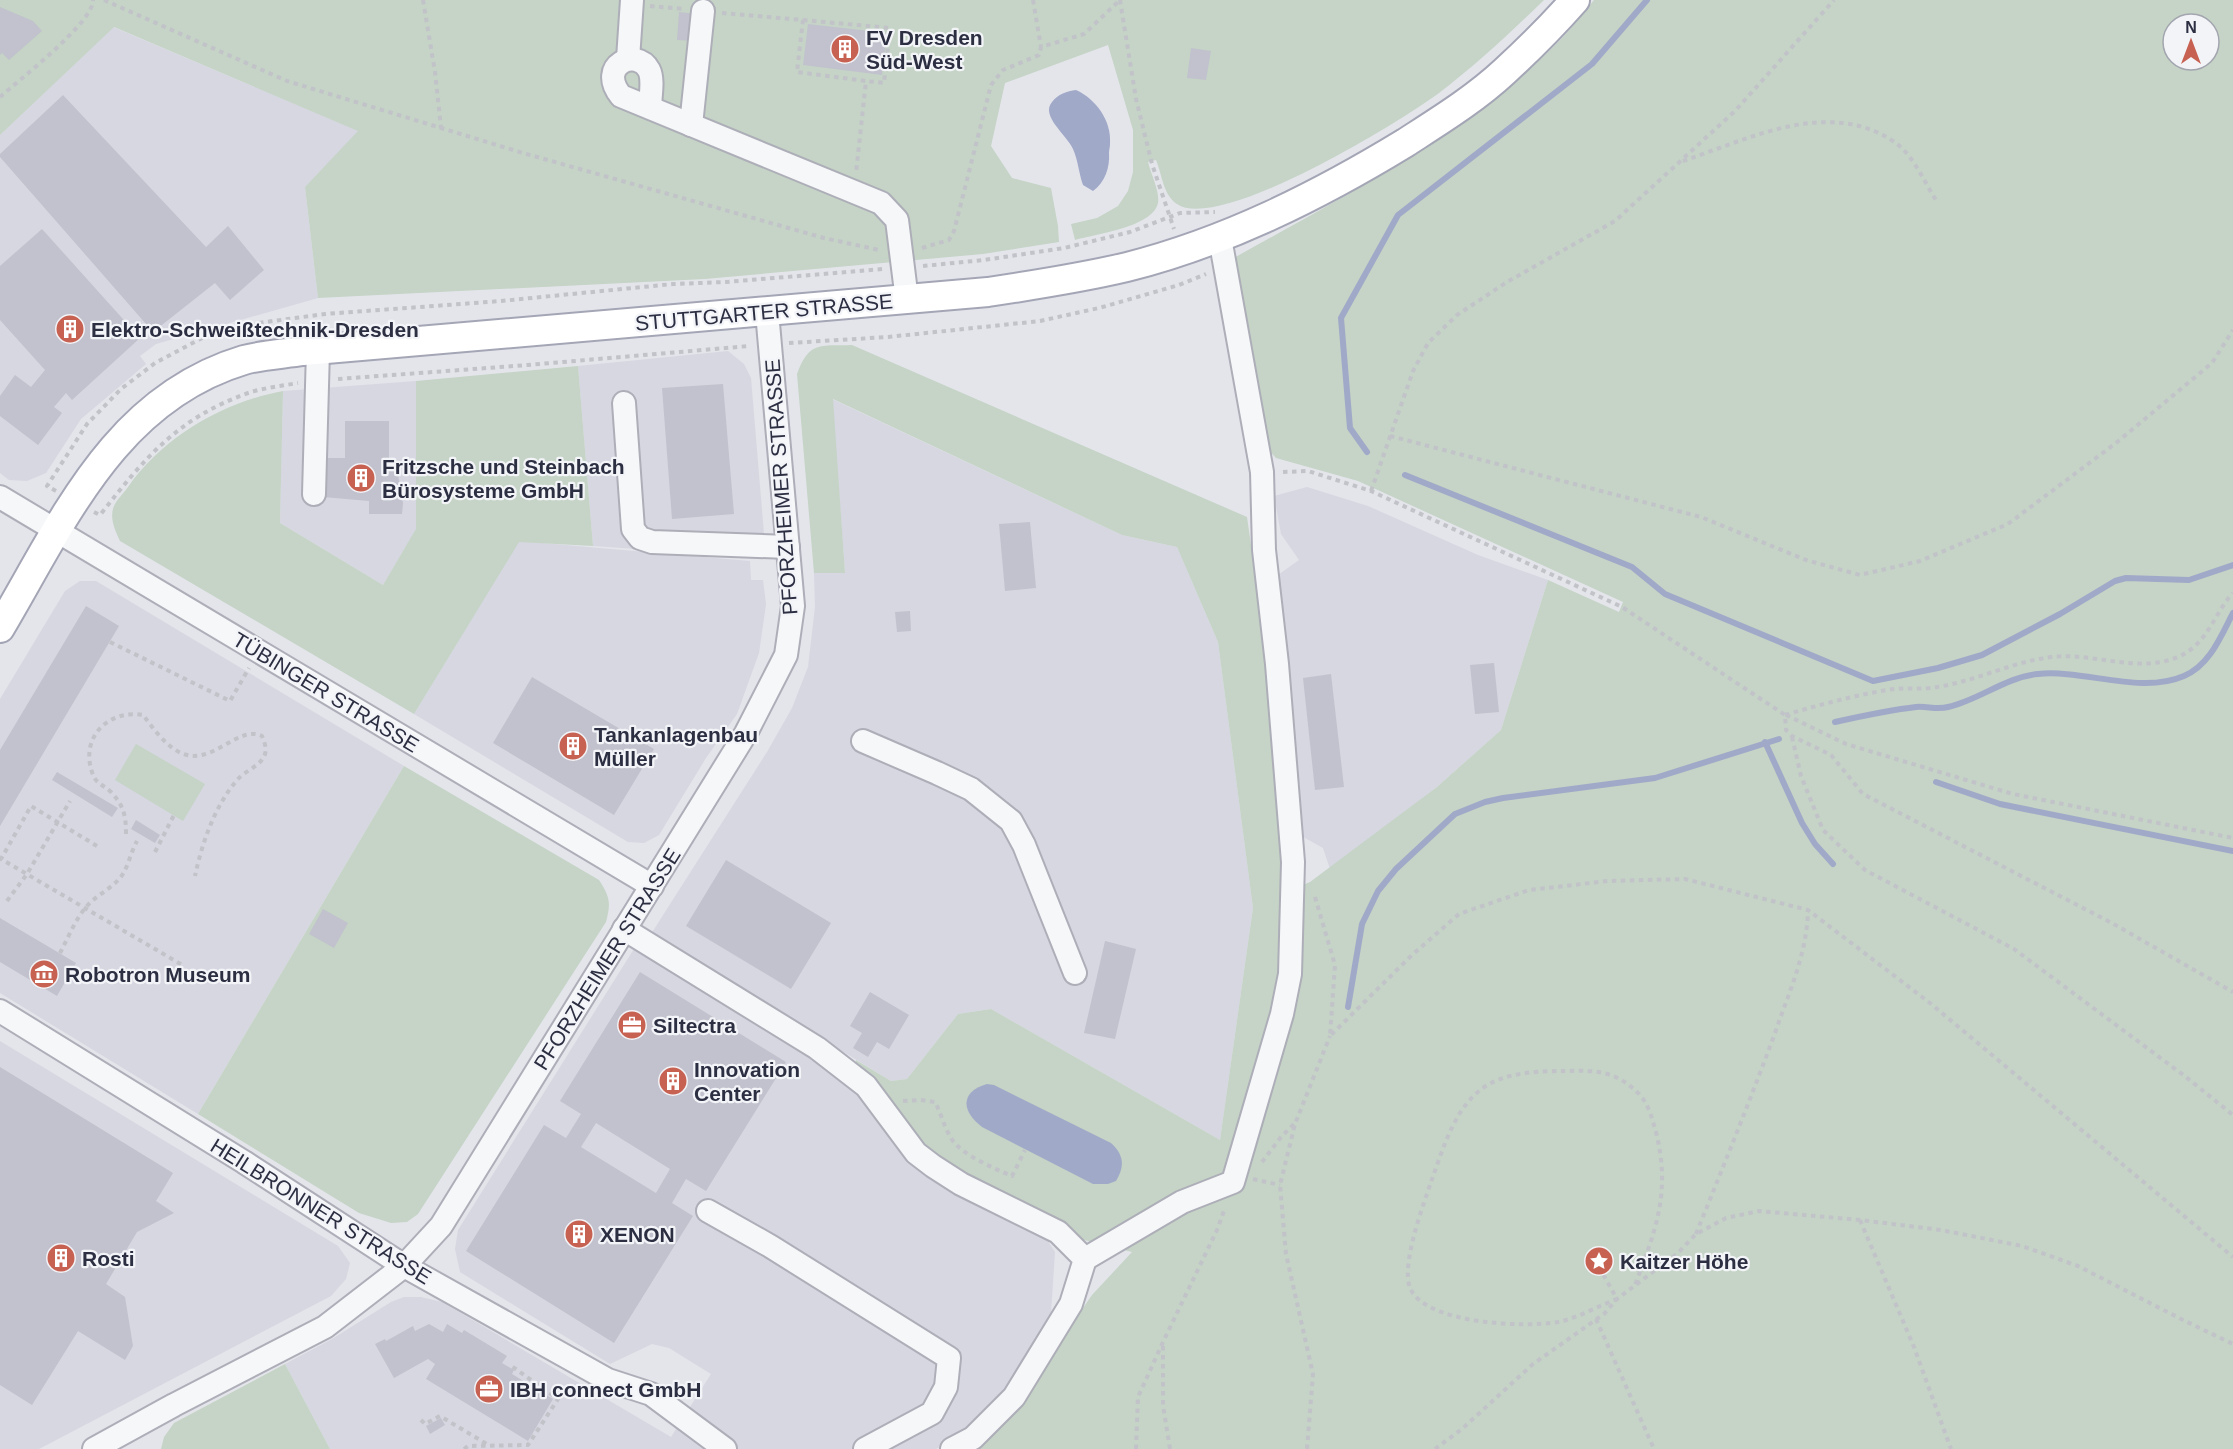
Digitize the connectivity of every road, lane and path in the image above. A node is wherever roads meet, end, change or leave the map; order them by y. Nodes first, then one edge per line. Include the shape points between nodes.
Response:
1 (93, 0) edge
2 (104, 0) edge
3 (423, 0) edge
4 (1033, 0) edge
5 (1575, 0) edge
6 (1834, 0) edge
7 (632, 2) edge
8 (703, 11) junction
9 (803, 20) junction
10 (1041, 47) junction
11 (628, 59) junction
12 (866, 81) junction
13 (0, 97) edge
14 (650, 108) junction
15 (691, 126) junction
16 (441, 128) junction
17 (1679, 162) junction
18 (854, 192) junction
19 (1936, 200) dead end
20 (1170, 217) junction
21 (1220, 225) junction
22 (1182, 251) junction
23 (902, 254) junction
24 (1192, 280) dead end
25 (907, 300) junction
26 (767, 312) junction
27 (2233, 330) edge
28 (318, 350) junction
29 (624, 403) dead end
30 (1390, 435) junction
31 (1262, 472) junction
32 (1371, 491) junction
33 (314, 494) dead end
34 (0, 496) edge
35 (57, 532) junction
36 (788, 547) junction
37 (2233, 593) edge
38 (0, 628) edge
39 (110, 642) dead end
40 (259, 652) junction
41 (1785, 715) junction
42 (1792, 736) junction
43 (862, 741) dead end
44 (70, 801) dead end
45 (174, 815) dead end
46 (58, 821) junction
47 (126, 834) dead end
48 (2233, 838) edge
49 (136, 841) dead end
50 (98, 846) dead end
51 (155, 852) dead end
52 (27, 874) junction
53 (195, 876) dead end
54 (652, 886) junction
55 (1313, 893) dead end
56 (7, 901) dead end
57 (85, 908) junction
58 (1808, 910) junction
59 (624, 929) junction
60 (60, 953) dead end
61 (184, 966) dead end
62 (1075, 973) dead end
63 (2233, 992) edge
64 (0, 1011) edge
65 (1330, 1036) junction
66 (921, 1100) dead end
67 (2233, 1115) edge
68 (1295, 1124) junction
69 (1025, 1150) dead end
70 (1242, 1180) junction
71 (1280, 1185) junction
72 (708, 1211) dead end
73 (1860, 1220) junction
74 (1696, 1234) junction
75 (2233, 1257) edge
76 (1085, 1259) junction
77 (404, 1266) junction
78 (1599, 1268) dead end
79 (1635, 1286) junction
80 (1617, 1299) junction
81 (1596, 1319) junction
82 (1162, 1342) junction
83 (2233, 1344) edge
84 (516, 1356) dead end
85 (421, 1420) dead end
86 (127, 1442) edge
87 (491, 1446) junction
88 (94, 1449) edge
89 (464, 1449) edge
90 (725, 1449) edge
91 (865, 1449) edge
92 (952, 1449) edge
93 (1136, 1449) edge
94 (1170, 1449) edge
95 (1307, 1449) edge
96 (1435, 1449) edge
97 (1654, 1449) edge
98 (1951, 1449) edge

1 - 13 path via 93,8 74,31
2 - 16 path via 287,81
3 - 16 path
4 - 10 path
5 - 21 main road, STUTTGARTER STRASSE via 1503,73 1439,121 1365,168 1314,195
6 - 17 path via 1735,111
7 - 8 path
7 - 11 street
8 - 9 path
8 - 15 street
9 - 12 path via 797,72
9 - 12 path via 890,28 884,83
10 - 20 path via 1084,34 1120,0 1136,99
10 - 23 path via 1039,55 1002,70 991,85 949,240
11 - 14 street via 640,61 649,69
11 - 14 street via 612,75 613,86 621,96
12 - 18 path
14 - 15 street
15 - 18 street
16 - 23 path via 824,238
17 - 19 path via 1793,124 1858,124 1894,141 1913,161
17 - 30 path via 1615,221 1457,315 1428,343 1413,370
18 - 23 street via 881,203 897,220
20 - 21 path via 1180,213
20 - 22 path
21 - 22 main road, STUTTGARTER STRASSE
21 - 31 street
22 - 24 path
22 - 25 main road, STUTTGARTER STRASSE via 1067,280
23 - 25 street
25 - 26 main road, STUTTGARTER STRASSE
26 - 28 main road, STUTTGARTER STRASSE
26 - 36 street, PFORZHEIMER STRASSE
27 - 30 path via 2212,363 2116,443 2008,524 1920,561 1860,575 1806,560 1701,516
28 - 33 street
28 - 35 main road, STUTTGARTER STRASSE via 245,360 181,389 144,415 115,444
29 - 36 street via 633,529 640,538 652,542
30 - 32 path
31 - 32 path via 1308,471
31 - 70 street via 1264,550 1293,862 1290,974
32 - 41 path via 1622,607
34 - 35 street, TÜBINGER STRASSE
35 - 38 main road, STUTTGARTER STRASSE
35 - 40 street, TÜBINGER STRASSE
36 - 54 street, PFORZHEIMER STRASSE via 793,606 786,655 746,733
37 - 41 path via 2205,638 2179,657 2150,665 2054,657 2015,663 1937,687 1889,689
39 - 40 path via 230,701
40 - 54 street, TÜBINGER STRASSE
41 - 42 path via 1786,730
41 - 48 path via 1846,744 2013,794
42 - 63 path via 1831,755 1863,794 2110,922
42 - 67 path via 1801,776 1823,830 1865,870 2014,949
43 - 62 street via 971,789 1011,821
44 - 46 path
45 - 51 path
46 - 50 path
46 - 52 path
46 - 52 path via 31,806 1,859
47 - 53 path via 126,814 92,773 91,744 107,721 122,714 143,716 169,745 181,753 195,755 212,753 244,735 262,736 265,754 238,779 222,803 200,852
49 - 57 path via 125,871
52 - 56 path
52 - 57 path
54 - 59 street, PFORZHEIMER STRASSE
55 - 65 path via 1335,965
57 - 60 path
57 - 61 path
58 - 65 path via 1684,879 1608,881 1529,890 1459,914
58 - 74 path via 1807,936 1795,977
58 - 75 path via 1930,1003
59 - 76 street via 817,1048 866,1086 916,1153 961,1184 1058,1232
59 - 77 street, PFORZHEIMER STRASSE via 441,1226
64 - 77 street, HEILBRONNER STRASSE via 244,1161
65 - 68 path
66 - 69 path via 935,1102 951,1139 964,1151 997,1170 1012,1176
68 - 70 path
68 - 71 path
70 - 71 path
70 - 76 street via 1182,1202
70 - 82 path
71 - 95 path via 1286,1254 1313,1374
72 - 91 street via 949,1358 946,1388 932,1413
73 - 74 path via 1759,1211 1726,1218
73 - 83 path via 2022,1246 2078,1266
73 - 98 path via 1914,1347
74 - 79 path
76 - 92 street via 1071,1304 1014,1397 973,1438
77 - 86 street, PFORZHEIMER STRASSE via 325,1327 174,1405
77 - 90 street, HEILBRONNER STRASSE via 608,1380 651,1394
78 - 80 path
79 - 80 path
79 - 80 path via 1654,1235 1663,1183 1659,1144 1642,1098 1619,1078 1602,1072 1530,1073 1507,1077 1480,1089 1469,1100 1446,1141 1410,1250 1410,1287 1421,1302 1460,1317 1515,1326 1561,1322
80 - 81 path
81 - 96 path via 1533,1364
81 - 97 path
82 - 93 path via 1138,1397
82 - 94 path via 1162,1405
84 - 87 path via 509,1366 558,1399 528,1445
85 - 87 path via 425,1424 440,1416
86 - 88 street, PFORZHEIMER STRASSE
87 - 89 path

